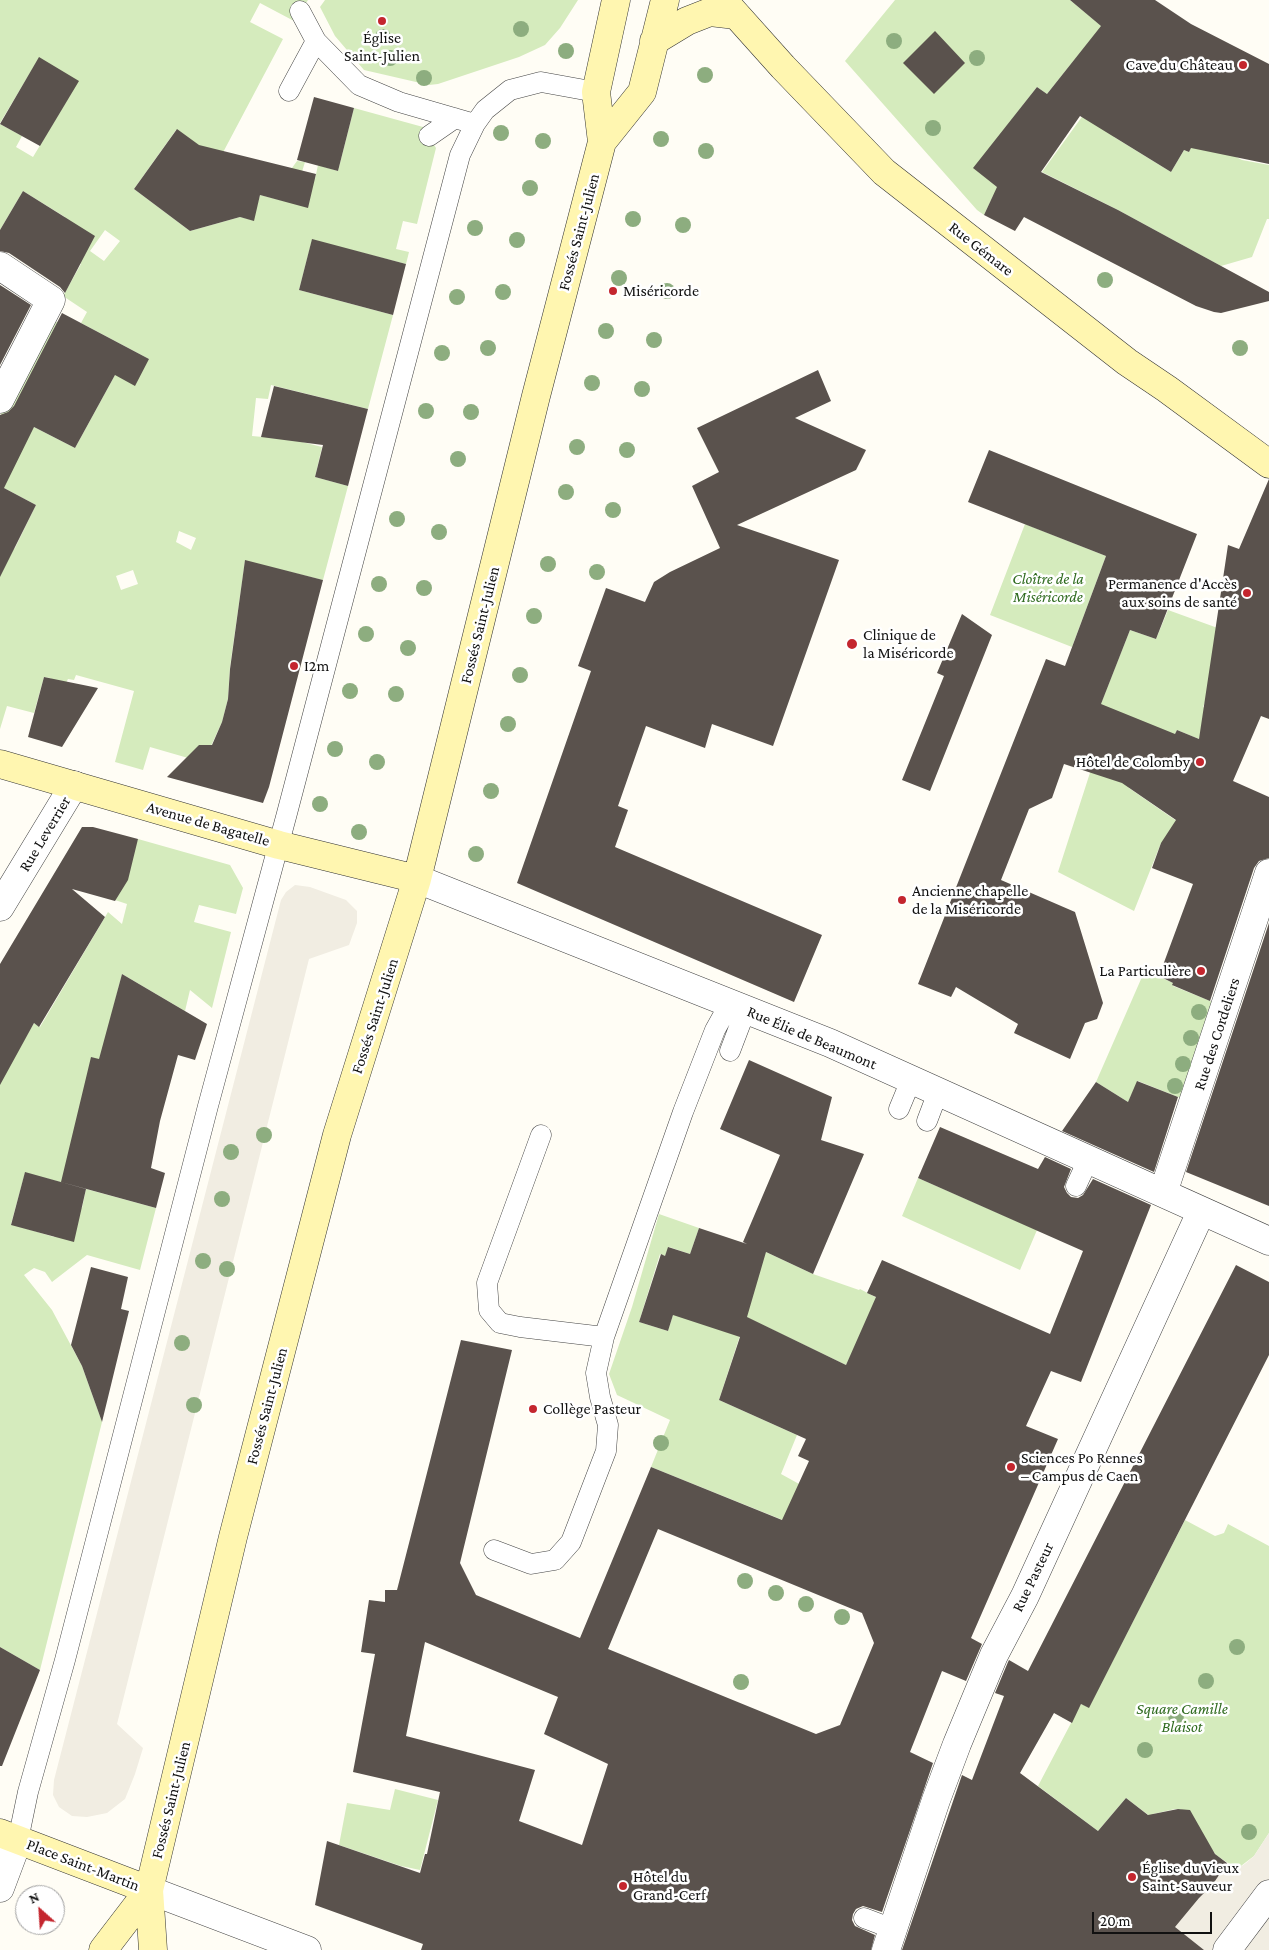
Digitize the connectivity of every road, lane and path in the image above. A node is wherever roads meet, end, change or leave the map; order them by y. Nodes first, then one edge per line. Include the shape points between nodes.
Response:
1 (616, 0) edge
2 (665, 0) edge
3 (729, 7) edge
4 (300, 11) dead end
5 (316, 41) junction
6 (654, 41) junction
7 (290, 91) dead end
8 (596, 92) junction
9 (455, 118) junction
10 (475, 124) junction
11 (429, 136) dead end
12 (602, 142) junction
13 (0, 266) edge
14 (0, 399) edge
15 (1269, 464) edge
16 (0, 764) edge
17 (74, 785) junction
18 (278, 845) junction
19 (1269, 874) edge
20 (417, 879) junction
21 (0, 908) edge
22 (738, 1006) junction
23 (730, 1051) dead end
24 (911, 1080) junction
25 (938, 1092) junction
26 (899, 1109) dead end
27 (927, 1121) dead end
28 (540, 1135) dead end
29 (1088, 1160) junction
30 (1076, 1186) dead end
31 (1163, 1193) junction
32 (1201, 1212) junction
33 (1269, 1241) edge
34 (604, 1337) junction
35 (494, 1550) dead end
36 (9, 1837) edge
37 (0, 1888) edge
38 (149, 1890) junction
39 (1269, 1894) edge
40 (864, 1918) dead end
41 (1261, 1922) edge
42 (889, 1939) edge
43 (275, 1944) edge
44 (103, 1950) edge
45 (153, 1950) edge
46 (306, 1950) edge
47 (1227, 1950) edge

1 - 8 main road, Fossés Saint-Julien
2 - 6 main road, Fossés Saint-Julien
3 - 6 main road via 687,21
3 - 15 main road, Rue Gémare via 884,172 1128,362
4 - 5 lane
5 - 7 lane
5 - 9 lane via 359,85 399,102
6 - 12 main road, Fossés Saint-Julien via 642,92
8 - 10 lane via 541,82 510,90 485,110
8 - 12 main road, Fossés Saint-Julien
9 - 10 lane
9 - 11 lane
10 - 18 lane via 460,155
12 - 20 main road, Fossés Saint-Julien
13 - 14 street via 51,300
16 - 17 main road, Avenue de Bagatelle
17 - 18 main road, Avenue de Bagatelle
17 - 21 street, Rue Leverrier
18 - 20 main road, Avenue de Bagatelle
18 - 36 lane via 84,1587 28,1792
19 - 31 street, Rue des Cordeliers
20 - 22 street, Rue Élie de Beaumont
20 - 38 main road, Fossés Saint-Julien via 337,1135 236,1528
22 - 23 lane
22 - 24 street, Rue Élie de Beaumont
22 - 34 lane via 715,1030
24 - 25 street, Rue Élie de Beaumont
24 - 26 lane
25 - 27 lane
25 - 29 street, Rue Élie de Beaumont
28 - 34 lane via 487,1283 489,1310 500,1323
29 - 30 lane
29 - 31 street, Rue Élie de Beaumont
31 - 32 street, Rue Élie de Beaumont
32 - 33 street, Rue Élie de Beaumont
32 - 42 street, Rue Pasteur via 1025,1596 994,1655 957,1744
34 - 35 lane via 596,1373 608,1425 606,1451 571,1542 555,1560 531,1564
36 - 37 street
36 - 38 main road, Place Saint-Martin
38 - 43 street, Place Saint-Martin
38 - 44 main road, Place Saint-Martin
38 - 45 main road, Place Saint-Martin
39 - 41 street
40 - 42 lane
41 - 47 street
43 - 46 street, Place Saint-Martin

